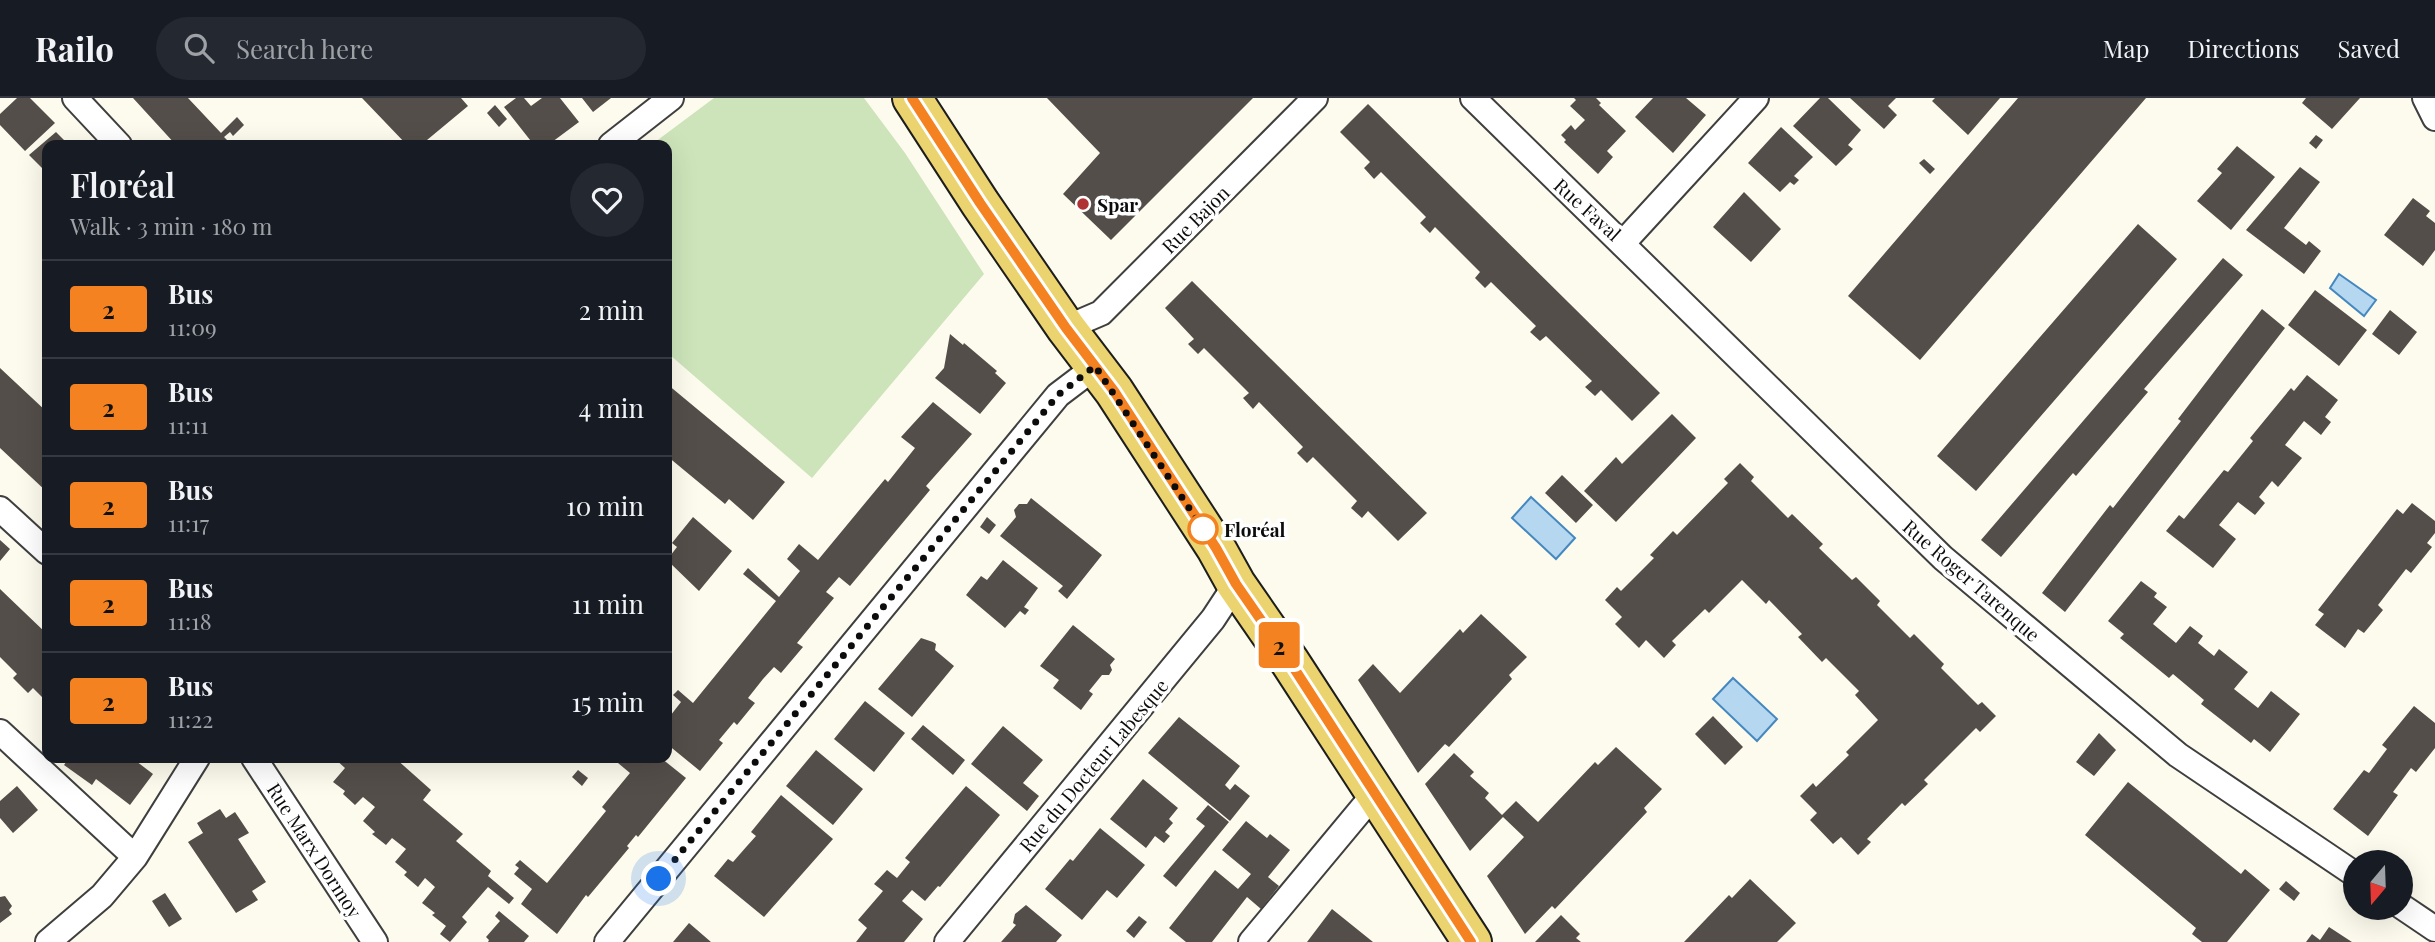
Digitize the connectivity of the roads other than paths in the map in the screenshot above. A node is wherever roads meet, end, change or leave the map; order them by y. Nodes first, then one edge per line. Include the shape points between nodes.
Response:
1 (75, 98) edge
2 (671, 98) edge
3 (912, 98) edge
4 (1315, 98) edge
5 (1473, 98) edge
6 (1756, 98) edge
7 (2425, 98) edge
8 (2435, 118) edge
9 (114, 140) edge
10 (617, 140) edge
11 (1622, 244) junction
12 (1066, 328) junction
13 (1095, 366) junction
14 (0, 509) edge
15 (42, 547) edge
16 (1236, 584) junction
17 (0, 732) edge
18 (194, 763) edge
19 (257, 763) edge
20 (1375, 793) junction
21 (135, 857) junction
22 (2343, 866) edge
23 (2413, 914) edge
24 (2435, 929) edge
25 (48, 942) edge
26 (375, 942) edge
27 (607, 942) edge
28 (947, 942) edge
29 (1251, 942) edge
30 (1472, 942) edge

1 - 9 street
2 - 10 street
3 - 12 main road
4 - 12 street, Rue Bajon via 1101,313
5 - 11 street, Rue Faval
6 - 11 street, Rue Faval
7 - 8 street
11 - 22 street, Rue Roger Tarenque via 1942,558 2178,755
12 - 13 main road
13 - 16 main road
13 - 27 street via 1058,395
14 - 15 street
16 - 20 main road
16 - 28 street, Rue du Docteur Labesque via 1213,619
17 - 21 street
18 - 21 street
19 - 26 street, Rue Marx Dormoy
20 - 29 street
20 - 30 main road
21 - 25 street via 103,896
23 - 24 street

